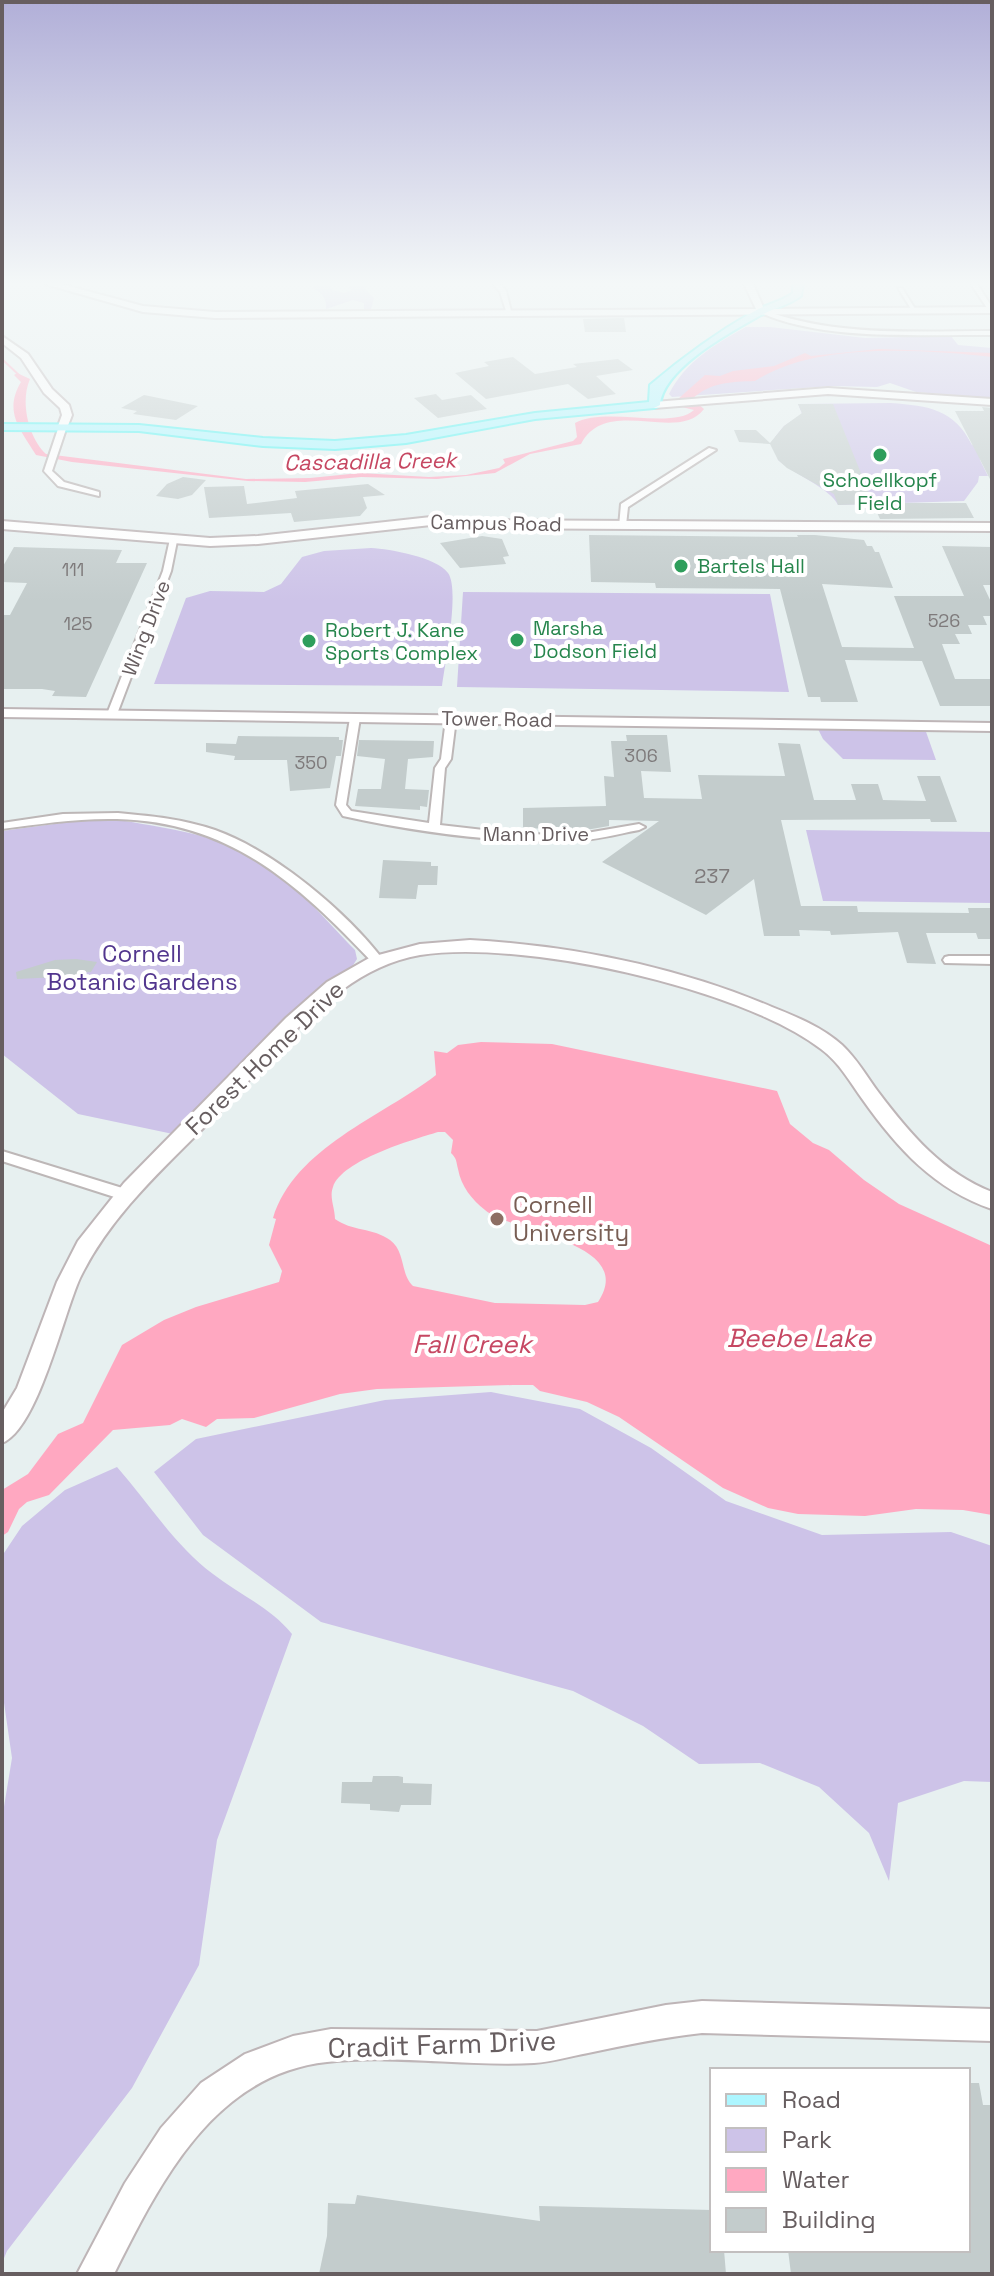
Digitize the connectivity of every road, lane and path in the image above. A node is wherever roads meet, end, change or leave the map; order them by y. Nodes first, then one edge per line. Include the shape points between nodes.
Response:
1 (47, 390) edge
2 (648, 390) edge
3 (657, 390) edge
4 (992, 402) edge
5 (654, 405) junction
6 (606, 409) junction
7 (63, 426) junction
8 (2, 427) edge
9 (712, 450) dead end
10 (96, 494) dead end
11 (2, 525) edge
12 (622, 525) junction
13 (992, 527) edge
14 (173, 541) junction
15 (2, 713) edge
16 (112, 714) junction
17 (355, 718) junction
18 (451, 719) junction
19 (992, 727) edge
20 (2, 826) edge
21 (639, 827) dead end
22 (434, 828) junction
23 (949, 960) dead end
24 (992, 960) edge
25 (378, 961) junction
26 (2, 1156) edge
27 (127, 1195) junction
28 (992, 1201) edge
29 (2, 1432) edge
30 (992, 2025) edge
31 (95, 2274) edge

1 - 7 street via 65,407
2 - 6 main road
3 - 5 main road
4 - 5 street via 842,391
5 - 6 main road
6 - 7 main road via 335,445
7 - 8 main road
7 - 10 street via 48,471 54,479
9 - 12 street via 624,506
11 - 14 street, Campus Road
12 - 13 street, Campus Road
12 - 14 street, Campus Road via 438,521 252,541
14 - 16 street, Wing Drive via 167,571
15 - 16 street, Tower Road
16 - 17 street, Tower Road
17 - 18 street, Tower Road
17 - 22 street, Mann Drive via 341,805 347,814
18 - 19 street, Tower Road
18 - 22 street
20 - 25 street via 58,817 126,815 222,835 273,863 322,903
21 - 22 street, Mann Drive via 575,838
23 - 24 street
25 - 27 street, Forest Home Drive via 315,1003
25 - 28 street, Forest Home Drive via 455,948 573,956 654,973 787,1020 831,1046 926,1162 962,1188
26 - 27 street
27 - 29 street, Forest Home Drive via 87,1246 63,1292 34,1381
30 - 31 street, Cradit Farm Drive via 702,2017 537,2047 301,2049 232,2079 205,2102 163,2155

